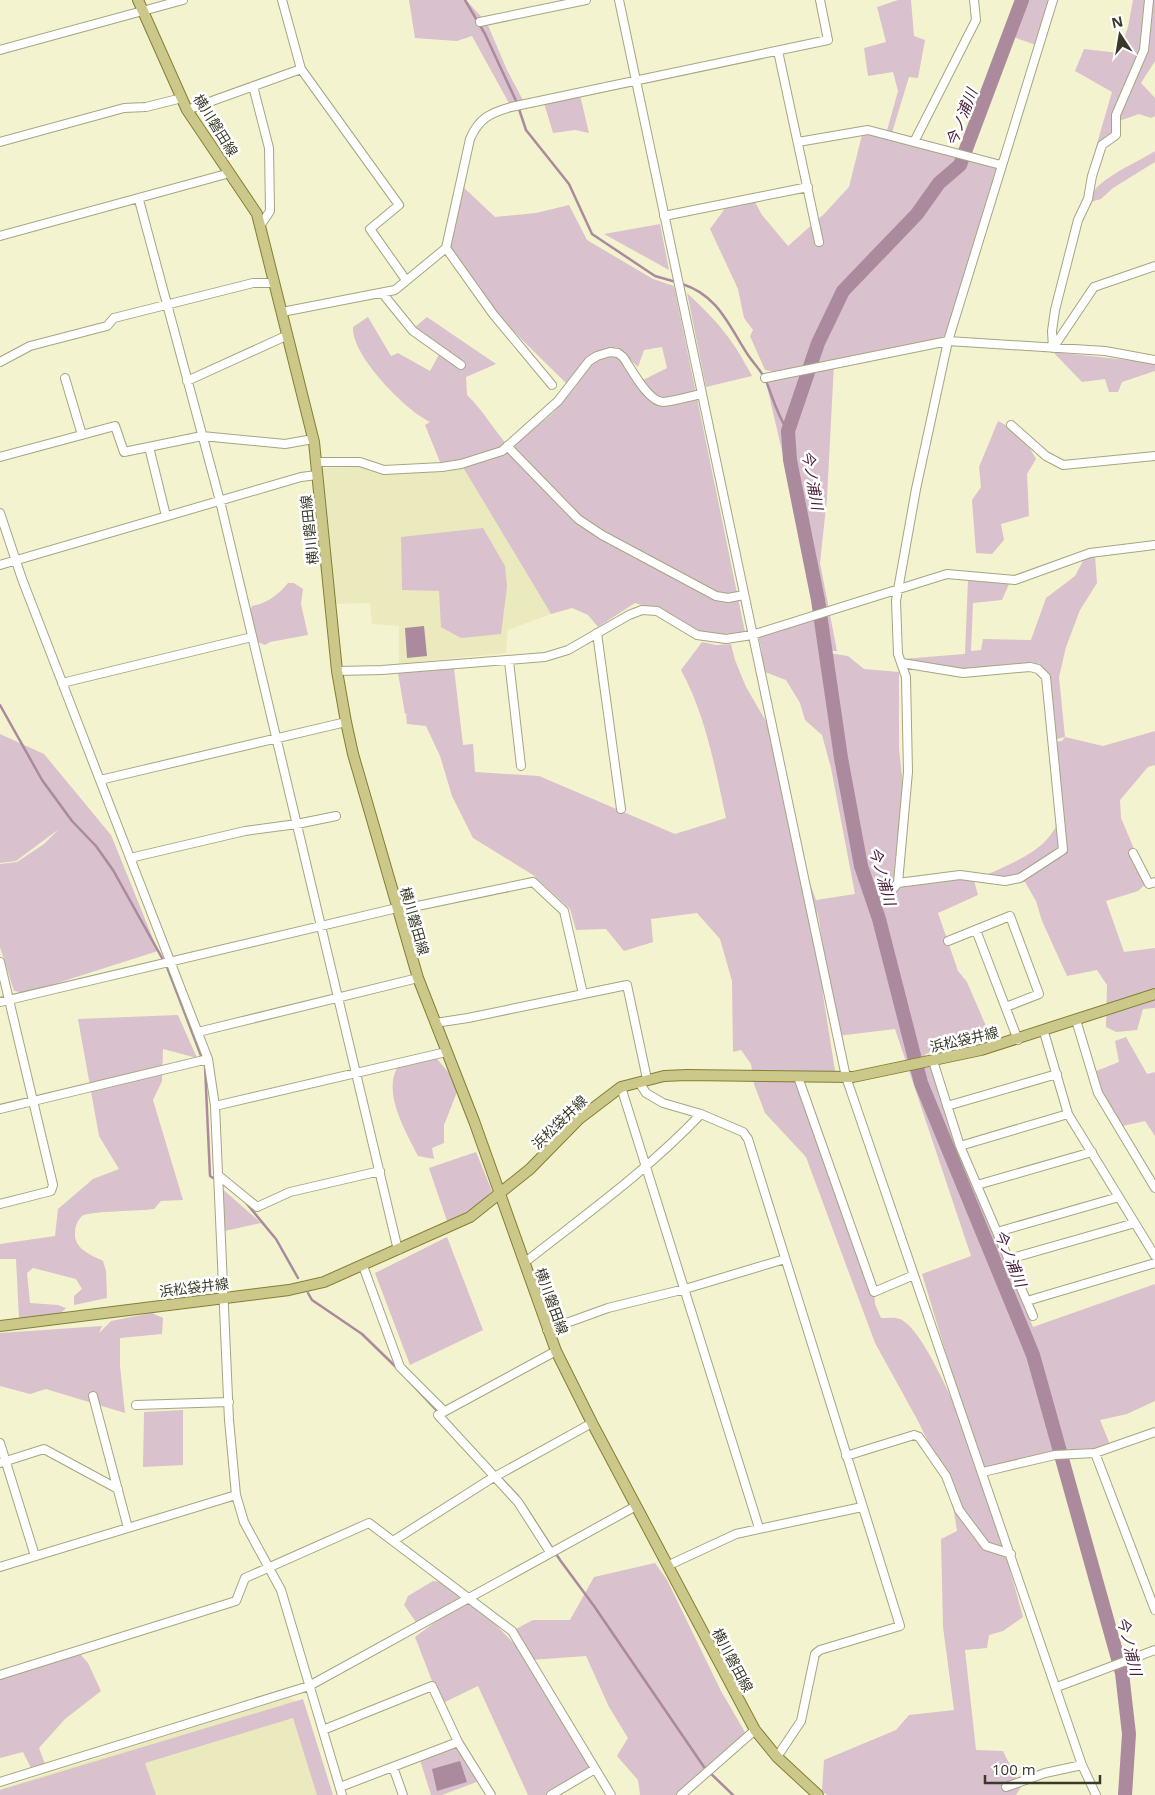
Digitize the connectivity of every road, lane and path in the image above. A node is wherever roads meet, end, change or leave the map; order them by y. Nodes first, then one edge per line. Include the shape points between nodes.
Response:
1 (138, 0) edge
2 (183, 0) edge
3 (282, 0) edge
4 (586, 0) edge
5 (619, 0) edge
6 (820, 0) edge
7 (974, 0) edge
8 (1053, 0) edge
9 (1149, 0) edge
10 (143, 11) junction
11 (480, 22) dead end
12 (0, 50) edge
13 (778, 51) junction
14 (301, 69) junction
15 (635, 82) junction
16 (253, 86) junction
17 (182, 98) junction
18 (187, 110) junction
19 (0, 142) edge
20 (798, 142) junction
21 (914, 142) junction
22 (1001, 165) junction
23 (230, 173) junction
24 (808, 187) junction
25 (139, 200) junction
26 (664, 216) junction
27 (260, 226) junction
28 (0, 236) edge
29 (820, 242) dead end
30 (446, 248) junction
31 (1155, 266) edge
32 (406, 280) junction
33 (275, 283) junction
34 (383, 294) junction
35 (167, 304) junction
36 (282, 312) junction
37 (288, 335) junction
38 (948, 341) junction
39 (1053, 348) junction
40 (1155, 360) edge
41 (0, 362) edge
42 (461, 365) dead end
43 (65, 378) dead end
44 (765, 378) dead end
45 (187, 381) junction
46 (552, 385) dead end
47 (702, 394) junction
48 (1011, 425) dead end
49 (82, 434) junction
50 (202, 436) junction
51 (313, 439) junction
52 (508, 446) junction
53 (149, 447) junction
54 (1155, 456) edge
55 (0, 457) edge
56 (316, 462) junction
57 (317, 475) junction
58 (220, 501) junction
59 (0, 513) edge
60 (166, 516) junction
61 (1155, 545) edge
62 (15, 560) junction
63 (0, 565) edge
64 (898, 590) junction
65 (744, 596) junction
66 (597, 634) junction
67 (752, 635) junction
68 (252, 637) junction
69 (510, 660) junction
70 (902, 663) junction
71 (337, 671) junction
72 (62, 683) junction
73 (346, 722) junction
74 (277, 739) junction
75 (520, 766) dead end
76 (100, 780) junction
77 (621, 809) dead end
78 (336, 816) dead end
79 (297, 824) junction
80 (1133, 853) dead end
81 (130, 858) junction
82 (898, 882) junction
83 (1155, 882) edge
84 (884, 899) dead end
85 (397, 909) junction
86 (322, 926) junction
87 (976, 930) junction
88 (948, 941) dead end
89 (170, 961) junction
90 (0, 962) edge
91 (418, 978) junction
92 (584, 994) junction
93 (1155, 994) edge
94 (339, 998) junction
95 (9, 1000) junction
96 (0, 1002) edge
97 (1006, 1007) junction
98 (1076, 1020) junction
99 (435, 1023) junction
100 (198, 1032) junction
101 (1044, 1032) junction
102 (1018, 1040) junction
103 (446, 1052) junction
104 (208, 1059) junction
105 (933, 1061) junction
106 (357, 1073) junction
107 (1057, 1074) junction
108 (798, 1077) junction
109 (846, 1077) junction
110 (643, 1080) junction
111 (622, 1087) junction
112 (33, 1101) junction
113 (215, 1106) junction
114 (947, 1106) junction
115 (0, 1109) edge
116 (701, 1114) junction
117 (1068, 1114) junction
118 (960, 1146) junction
119 (1092, 1152) junction
120 (647, 1167) junction
121 (380, 1171) junction
122 (218, 1175) junction
123 (977, 1185) junction
124 (1155, 1188) edge
125 (500, 1194) junction
126 (1119, 1197) junction
127 (0, 1204) edge
128 (1135, 1223) junction
129 (998, 1232) junction
130 (398, 1250) junction
131 (1155, 1256) edge
132 (785, 1259) junction
133 (1009, 1259) junction
134 (524, 1263) junction
135 (1155, 1263) edge
136 (363, 1266) junction
137 (914, 1275) junction
138 (685, 1289) junction
139 (223, 1297) junction
140 (1027, 1301) junction
141 (1033, 1316) dead end
142 (0, 1326) edge
143 (547, 1330) junction
144 (556, 1351) junction
145 (93, 1396) dead end
146 (229, 1402) junction
147 (136, 1405) dead end
148 (442, 1412) junction
149 (592, 1423) junction
150 (1155, 1432) edge
151 (0, 1444) edge
152 (1095, 1453) junction
153 (846, 1456) junction
154 (3, 1462) edge
155 (983, 1472) junction
156 (498, 1476) junction
157 (118, 1489) junction
158 (236, 1495) junction
159 (636, 1506) junction
160 (862, 1507) junction
161 (128, 1528) junction
162 (760, 1528) junction
163 (393, 1541) junction
164 (550, 1552) junction
165 (1011, 1554) junction
166 (35, 1556) junction
167 (669, 1565) junction
168 (0, 1568) edge
169 (269, 1569) junction
170 (469, 1597) junction
171 (1155, 1610) edge
172 (1155, 1650) edge
173 (0, 1675) edge
174 (309, 1686) junction
175 (1056, 1687) junction
176 (323, 1730) junction
177 (755, 1730) junction
178 (458, 1742) junction
179 (776, 1757) junction
180 (1082, 1765) junction
181 (394, 1767) junction
182 (595, 1769) junction
183 (0, 1782) edge
184 (1006, 1787) dead end
185 (341, 1791) edge
186 (403, 1795) edge
187 (491, 1795) edge
188 (551, 1795) edge
189 (612, 1795) edge
190 (681, 1795) edge
191 (818, 1795) edge
192 (1096, 1795) edge

1 - 10 main road, 横川磐田線
2 - 10 street
3 - 14 street
4 - 11 street
5 - 15 street
6 - 13 street via 828,40
7 - 21 street via 976,20
8 - 22 street
9 - 39 street via 1144,50 1116,115 1116,136 1102,145 1088,200 1078,220 1055,310
10 - 12 street
10 - 17 main road, 横川磐田線
13 - 15 street
13 - 20 street
14 - 16 street
14 - 32 street via 399,205 370,229
15 - 26 street
15 - 30 street via 511,107 484,117 475,126 470,139
16 - 18 street
16 - 27 street via 269,148 270,211
17 - 18 main road, 横川磐田線
17 - 19 street via 124,108
18 - 23 main road, 横川磐田線
20 - 21 street via 868,130
20 - 24 street
21 - 22 street
22 - 38 street
23 - 25 street
23 - 27 main road, 横川磐田線 via 250,202
24 - 26 street
24 - 29 street
25 - 28 street
25 - 35 street
26 - 47 street
27 - 33 main road, 横川磐田線
30 - 32 street
30 - 46 street via 493,314
31 - 39 street via 1094,287
32 - 34 street via 395,290
33 - 35 street via 253,283
33 - 36 main road, 横川磐田線
34 - 36 street
34 - 42 street via 413,331
35 - 41 street via 114,318 108,326 30,346
35 - 45 street
36 - 37 main road, 横川磐田線
37 - 45 street
37 - 51 main road, 横川磐田線
38 - 39 street
38 - 44 street
38 - 64 street
39 - 40 street via 1104,351
43 - 49 street
45 - 50 street
47 - 52 street via 662,402 654,399 623,356 610,352 589,361 558,401
47 - 65 street
48 - 54 street via 1046,456 1063,465
49 - 53 street via 115,426 124,452
49 - 55 street
50 - 51 street via 285,444
50 - 53 street
50 - 58 street
51 - 56 main road, 横川磐田線
52 - 56 street via 442,468 384,470 360,462
52 - 65 street via 578,519 602,535 716,596
53 - 60 street
56 - 57 main road, 横川磐田線
57 - 58 street
57 - 71 main road, 横川磐田線
58 - 60 street
58 - 68 street
59 - 62 street
60 - 62 street
61 - 64 street via 1090,553 1014,580 947,574
62 - 63 street
62 - 72 street
64 - 67 street
64 - 70 street via 898,654
65 - 67 street
66 - 67 street via 642,610 657,611 697,635 712,638
66 - 69 street via 545,657
66 - 77 street
67 - 109 street
68 - 72 street
68 - 74 street
69 - 71 street
69 - 75 street
70 - 82 street via 906,677 908,772
70 - 82 street via 963,673 1030,667 1038,669 1046,677 1062,850 1020,878 1005,881 960,875
71 - 73 main road, 横川磐田線
72 - 76 street
73 - 74 street
73 - 85 main road, 横川磐田線
74 - 76 street
74 - 79 street
76 - 81 street
78 - 79 street
79 - 81 street via 245,831
79 - 86 street
80 - 83 street via 1149,884
81 - 89 street
82 - 84 street
85 - 86 street
85 - 91 main road, 横川磐田線
85 - 92 street via 533,882 564,912
86 - 89 street
86 - 94 street
87 - 88 street
87 - 97 street
87 - 97 street via 1010,916 1040,994
89 - 95 street
89 - 100 street
90 - 95 street
91 - 94 street
91 - 99 main road, 横川磐田線
92 - 99 street
92 - 110 street via 627,985
93 - 98 main road, 浜松袋井線
94 - 100 street
94 - 106 street
95 - 96 street
95 - 112 street
97 - 102 street
98 - 101 main road, 浜松袋井線
98 - 124 street via 1098,1093
99 - 103 main road, 横川磐田線
100 - 104 street
101 - 102 main road, 浜松袋井線
101 - 107 street
102 - 105 main road, 浜松袋井線
103 - 106 street
103 - 125 main road, 横川磐田線
104 - 112 street
104 - 113 street
105 - 109 main road, 浜松袋井線
105 - 114 street
106 - 113 street
106 - 121 street
107 - 114 street
107 - 117 street
108 - 109 main road, 浜松袋井線
108 - 110 main road, 浜松袋井線 via 688,1075
108 - 137 street via 874,1292
109 - 137 street
110 - 111 main road, 浜松袋井線
110 - 116 street via 646,1093 662,1103
111 - 120 street
111 - 125 main road, 浜松袋井線 via 579,1119
112 - 115 street
112 - 127 street via 53,1185 51,1191
113 - 122 street
114 - 118 street
116 - 120 street
116 - 132 street via 743,1132 748,1139
117 - 118 street
117 - 119 street
118 - 123 street
119 - 123 street
119 - 126 street
120 - 134 street
120 - 138 street
121 - 122 street via 290,1192 257,1208
121 - 130 street
122 - 139 street
123 - 129 street
125 - 130 main road, 浜松袋井線 via 470,1217
125 - 134 main road, 横川磐田線
126 - 128 street
126 - 129 street
128 - 131 street
128 - 133 street
129 - 133 street
130 - 136 main road, 浜松袋井線
132 - 138 street
132 - 153 street
133 - 140 street
134 - 143 main road, 横川磐田線
135 - 140 street
136 - 139 main road, 浜松袋井線 via 307,1286
136 - 148 street via 400,1367
137 - 155 street
138 - 143 street via 608,1308
138 - 162 street
139 - 142 main road, 浜松袋井線
139 - 146 street
140 - 141 street
143 - 144 main road, 横川磐田線
144 - 148 street
144 - 149 main road, 横川磐田線
145 - 157 street
146 - 147 street
146 - 158 street
148 - 156 street
149 - 156 street
149 - 159 main road, 横川磐田線
150 - 152 street
151 - 154 street
152 - 155 street via 1055,1455
152 - 171 street
153 - 160 street
153 - 165 street via 914,1434 946,1476 959,1510 986,1546
154 - 157 street via 44,1449
154 - 166 street
155 - 165 street
156 - 163 street
156 - 164 street
157 - 161 street
158 - 161 street
158 - 169 street via 244,1522
159 - 164 street
159 - 167 main road, 横川磐田線
160 - 162 street
160 - 179 street via 900,1626 815,1654 801,1721
161 - 166 street
162 - 167 street via 736,1534
163 - 169 street via 369,1523
163 - 170 street
164 - 170 street
165 - 175 street
166 - 168 street
167 - 177 main road, 横川磐田線
169 - 173 street via 245,1578 236,1601
169 - 174 street via 281,1590
170 - 174 street
170 - 182 street via 512,1631
172 - 175 street
174 - 176 street
174 - 183 street
175 - 180 street
176 - 178 street via 432,1686
176 - 185 street
177 - 179 main road, 横川磐田線
177 - 190 street
178 - 181 street
178 - 187 street
179 - 191 main road, 横川磐田線
180 - 184 street via 1045,1773
180 - 192 street
181 - 185 street
181 - 186 street
182 - 188 street
182 - 189 street

